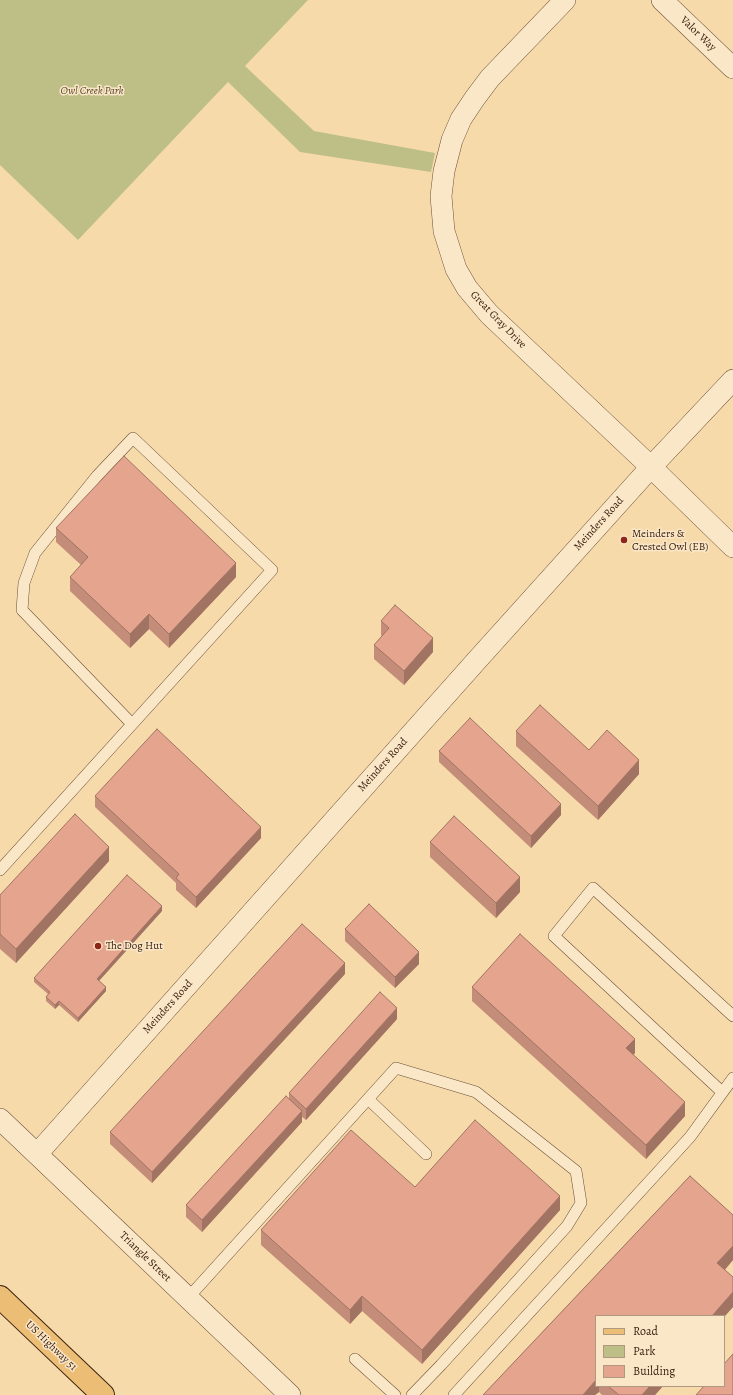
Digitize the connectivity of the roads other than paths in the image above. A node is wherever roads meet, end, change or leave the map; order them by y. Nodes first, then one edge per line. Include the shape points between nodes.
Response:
1 (565, 0) edge
2 (662, 0) edge
3 (733, 68) edge
4 (733, 380) edge
5 (651, 467) junction
6 (733, 547) edge
7 (132, 724) junction
8 (0, 870) edge
9 (733, 1016) edge
10 (733, 1078) edge
11 (722, 1092) junction
12 (368, 1098) junction
13 (0, 1119) edge
14 (37, 1154) junction
15 (426, 1154) dead end
16 (0, 1297) edge
17 (188, 1298) junction
18 (355, 1360) dead end
19 (103, 1395) edge
20 (290, 1395) edge
21 (395, 1395) edge
22 (412, 1395) edge
23 (454, 1395) edge

1 - 5 street, Great Gray Drive via 490,78 461,119 452,140 444,171 441,196 444,231 456,268 467,288 489,314
2 - 3 street, Valor Way
4 - 5 street, Meinders Road
5 - 6 street, Great Gray Drive
5 - 14 street, Meinders Road
7 - 7 lane via 22,610 24,583 35,553 97,476 133,438 272,570
7 - 8 lane
9 - 11 lane via 593,888 554,936
10 - 11 lane
11 - 23 lane via 690,1137
12 - 15 lane
12 - 17 lane
12 - 22 lane via 396,1068 476,1092 576,1171 581,1203 567,1226
13 - 14 street, Triangle Street
14 - 17 street, Triangle Street
16 - 19 main road, US Highway 51
17 - 20 street, Triangle Street
18 - 21 lane

